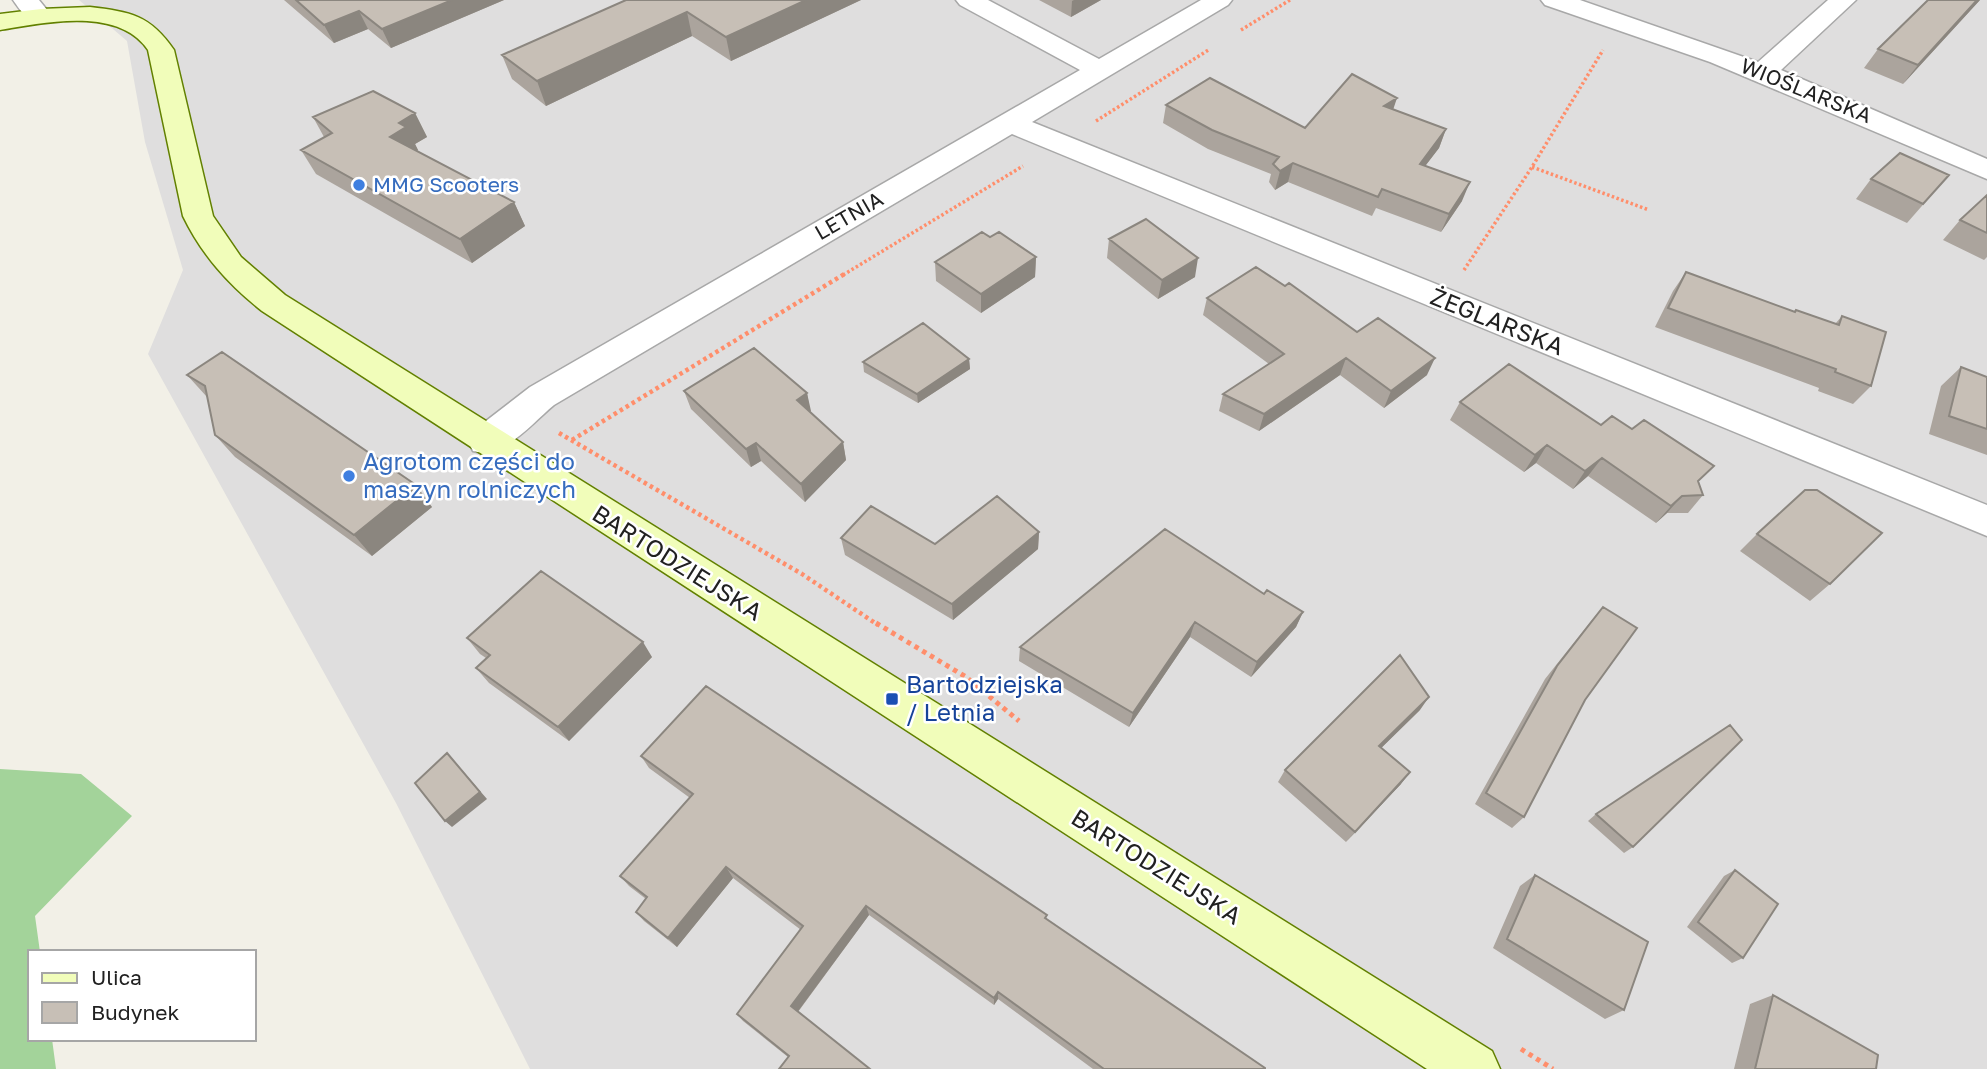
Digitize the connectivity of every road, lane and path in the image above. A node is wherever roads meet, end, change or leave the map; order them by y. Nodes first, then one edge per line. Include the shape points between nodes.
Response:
1 (969, 0) edge
2 (1219, 0) edge
3 (1290, 0) edge
4 (1554, 0) edge
5 (1843, 0) edge
6 (32, 8) edge
7 (1616, 10) edge
8 (0, 22) edge
9 (1234, 35) dead end
10 (1212, 48) dead end
11 (1099, 69) junction
12 (1763, 72) junction
13 (1008, 122) junction
14 (1059, 143) junction
15 (1532, 167) junction
16 (1987, 170) edge
17 (1648, 211) dead end
18 (1444, 300) junction
19 (486, 441) junction
20 (1987, 521) edge
21 (992, 696) dead end
22 (1474, 1069) edge

1 - 11 street
2 - 11 street, LETNIA
3 - 9 path
4 - 7 street, WIOŚLARSKA
5 - 12 street
6 - 8 street, BARTODZIEJSKA
6 - 19 street, BARTODZIEJSKA via 108,15 150,30 161,50 198,216 226,261 281,310
7 - 12 street, WIOŚLARSKA
7 - 15 path
10 - 14 path
11 - 13 street, LETNIA
12 - 16 street, WIOŚLARSKA
13 - 14 street, ŻEGLARSKA
13 - 19 street, LETNIA via 542,396
14 - 18 street, ŻEGLARSKA
14 - 21 path via 572,440 802,574
15 - 17 path
15 - 18 path
18 - 20 street, ŻEGLARSKA
19 - 22 street, BARTODZIEJSKA

